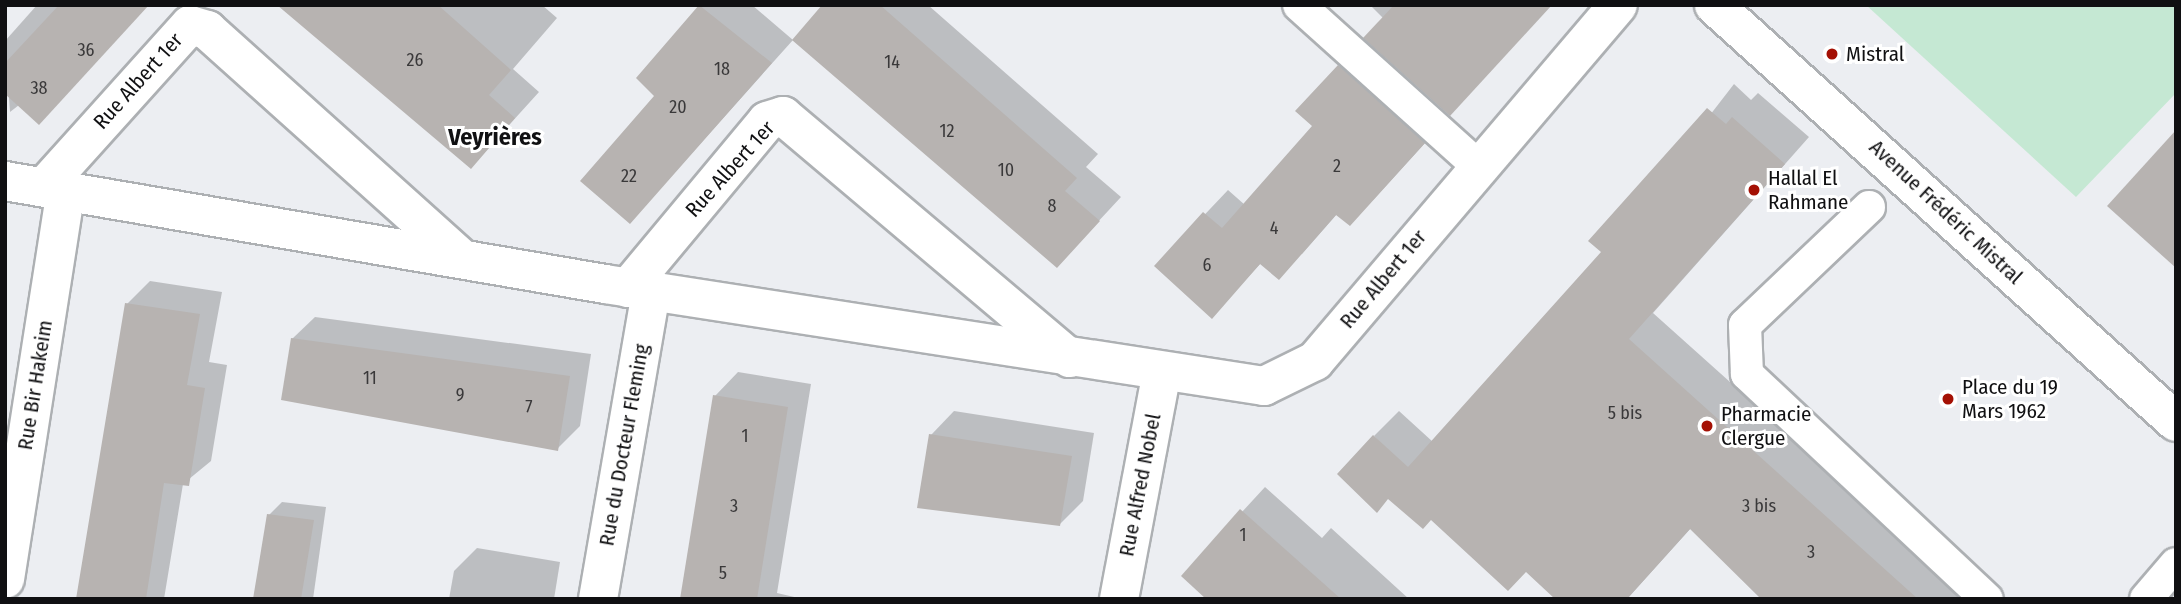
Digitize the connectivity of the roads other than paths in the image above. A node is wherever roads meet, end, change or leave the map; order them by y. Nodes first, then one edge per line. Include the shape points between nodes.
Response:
1 (1299, 5) edge
2 (1618, 5) edge
3 (1714, 5) edge
4 (1478, 166) junction
5 (5, 181) edge
6 (55, 189) junction
7 (1869, 207) dead end
8 (462, 259) junction
9 (640, 290) junction
10 (1069, 358) junction
11 (1162, 372) junction
12 (2176, 422) edge
13 (2176, 564) edge
14 (5, 579) edge
15 (598, 599) edge
16 (1119, 599) edge
17 (1987, 599) edge
18 (2146, 599) edge

1 - 4 lane
2 - 4 street, Rue Albert 1er
3 - 12 street, Avenue Frédéric Mistral
4 - 11 street, Rue Albert 1er via 1315,360 1264,386
5 - 6 street, Rue Albert 1er
6 - 8 street, Rue Albert 1er
6 - 8 street, Rue Albert 1er via 190,25 207,30
6 - 14 street, Rue Bir Hakeim
7 - 17 lane via 1745,325 1747,374
8 - 9 street, Rue Albert 1er
9 - 10 street, Rue Albert 1er
9 - 10 street, Rue Albert 1er via 767,121 783,116
9 - 15 street, Rue du Docteur Fleming
10 - 11 street, Rue Albert 1er
11 - 16 street, Rue Alfred Nobel
13 - 18 lane

